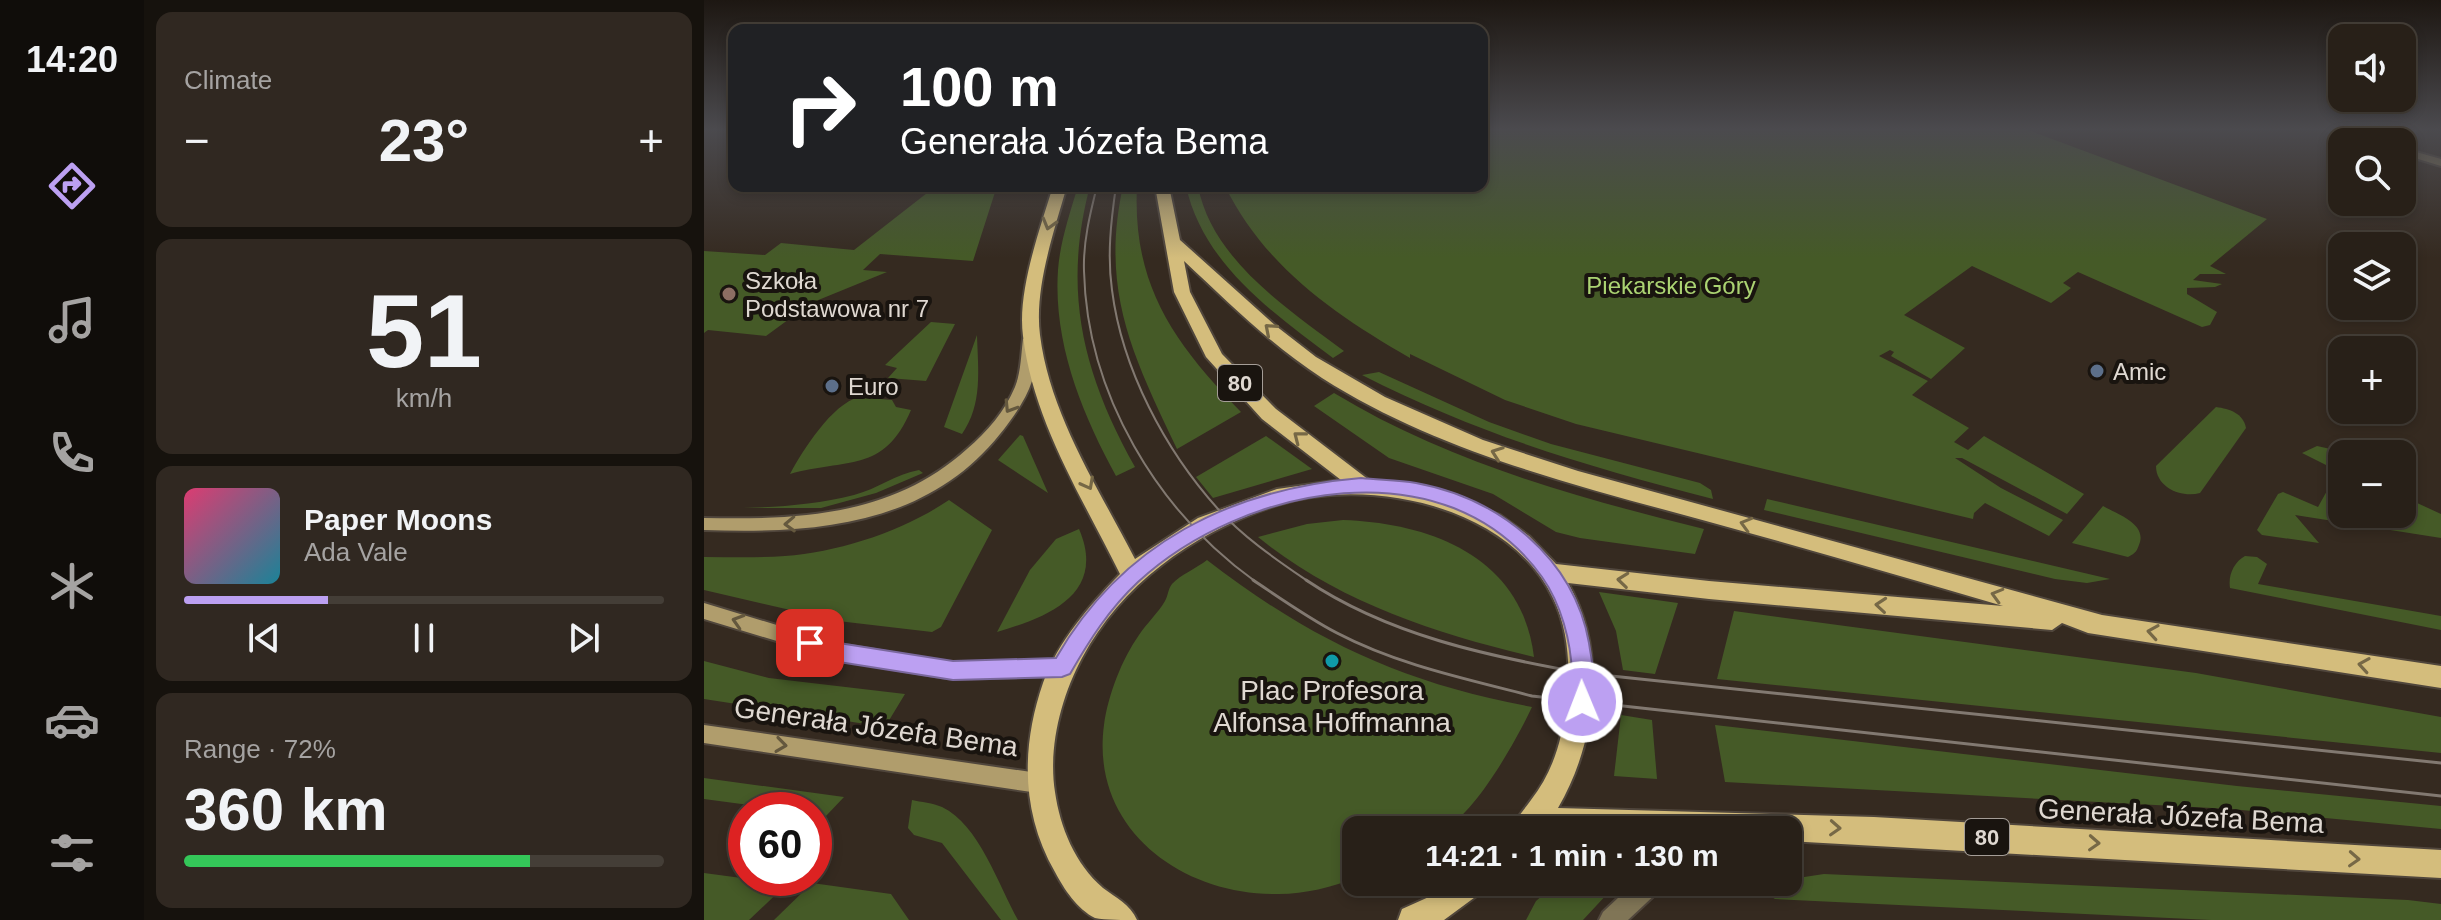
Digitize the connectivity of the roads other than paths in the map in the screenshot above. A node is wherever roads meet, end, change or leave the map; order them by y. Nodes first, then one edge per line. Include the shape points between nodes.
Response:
1 (1058, 192) edge
2 (1162, 192) edge
3 (1174, 243) junction
4 (1031, 334) junction
5 (1361, 485) junction
6 (704, 524) edge
7 (1550, 572) junction
8 (1132, 575) junction
9 (704, 611) edge
10 (2099, 624) junction
11 (1062, 668) junction
12 (2441, 677) edge
13 (704, 734) edge
14 (1038, 783) junction
15 (1535, 816) edge
16 (1802, 831) edge
17 (2441, 864) edge
18 (1458, 896) edge
19 (1637, 896) edge
20 (1442, 913) edge
21 (1122, 920) edge
22 (1413, 920) edge
23 (1611, 920) edge

1 -> 4 main road via 1037,263
2 - 3 main road, 80
5 -> 3 main road, 80 via 1269,414 1215,357 1182,292
10 -> 3 main road via 1595,485 1431,428 1330,375 1289,346
4 -> 6 main road via 1023,385 1008,412 982,446 930,486 839,519
4 -> 8 main road via 1060,432
5 - 7 main road, 80 via 1417,490 1469,507 1514,534
5 - 8 main road, 80 via 1299,492 1222,516
10 -> 7 main road
7 - 15 main road, 80 via 1574,618 1582,702 1557,782
8 - 11 main road, 80 via 1081,634
11 -> 9 main road via 953,671 839,652
12 -> 10 main road
11 - 14 main road, 80 via 1042,724
13 -> 14 main road, Generała Józefa Bema
14 - 21 main road, 80 via 1051,838 1073,875
16 -> 17 main road, Generała Józefa Bema / 80
18 - 20 main road
19 - 23 street
20 - 22 main road

